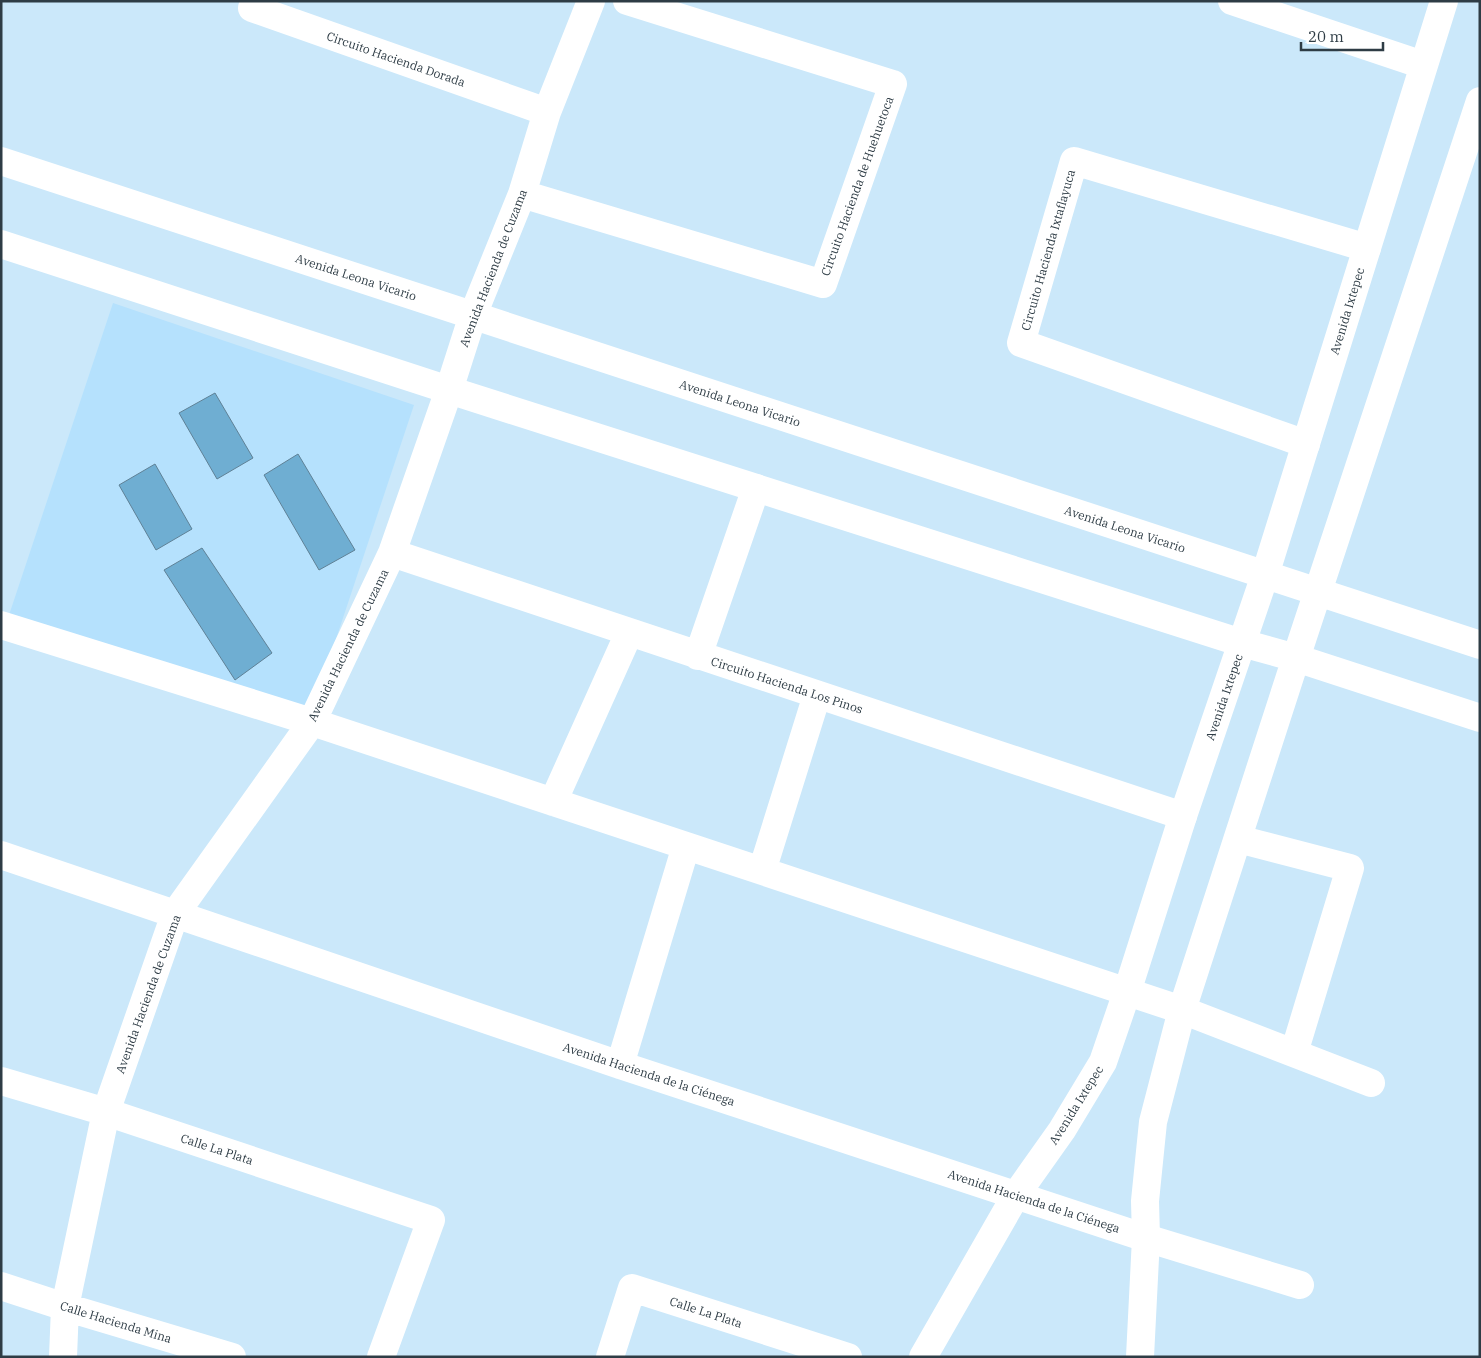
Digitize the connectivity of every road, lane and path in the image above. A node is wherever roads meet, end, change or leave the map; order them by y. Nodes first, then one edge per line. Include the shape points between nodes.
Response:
1 (254, 1) edge
2 (591, 1) edge
3 (627, 1) edge
4 (1232, 1) edge
5 (1444, 1) edge
6 (1423, 65) junction
7 (1480, 101) edge
8 (547, 112) junction
9 (1, 161) edge
10 (522, 194) junction
11 (1, 244) edge
12 (1367, 248) junction
13 (473, 316) junction
14 (449, 390) junction
15 (1306, 444) junction
16 (756, 488) junction
17 (392, 553) junction
18 (1265, 575) junction
19 (1319, 592) junction
20 (1, 626) edge
21 (629, 633) junction
22 (1242, 643) junction
23 (1480, 645) edge
24 (698, 656) junction
25 (1296, 658) junction
26 (817, 695) junction
27 (1480, 718) edge
28 (312, 722) junction
29 (552, 802) junction
30 (1183, 816) junction
31 (1238, 839) junction
32 (686, 846) junction
33 (1, 855) edge
34 (762, 871) junction
35 (175, 914) junction
36 (1127, 992) junction
37 (1182, 1010) junction
38 (1294, 1053) junction
39 (620, 1065) junction
40 (1, 1081) edge
41 (1371, 1083) dead end
42 (106, 1112) junction
43 (1016, 1195) junction
44 (1146, 1238) junction
45 (1300, 1285) dead end
46 (1, 1286) edge
47 (65, 1307) junction
48 (64, 1357) edge
49 (232, 1357) edge
50 (380, 1357) edge
51 (610, 1357) edge
52 (848, 1357) edge
53 (923, 1357) edge
54 (1140, 1357) edge

1 - 8 street, Circuito Hacienda Dorada via 252,8
2 - 8 street, Avenida Hacienda de Cuzama
3 - 10 street, Circuito Hacienda de Huehuetoca via 893,84 823,284
4 - 6 street
5 - 6 street, Avenida Ixtepec
6 - 12 street, Avenida Ixtepec
7 - 19 street
8 - 10 street, Avenida Hacienda de Cuzama
9 - 13 street, Avenida Leona Vicario
10 - 13 street, Avenida Hacienda de Cuzama
11 - 14 street
12 - 15 street, Avenida Ixtepec
12 - 15 street, Circuito Hacienda Ixtaflayuca via 1074,161 1021,343
13 - 14 street, Avenida Hacienda de Cuzama
13 - 18 street, Avenida Leona Vicario
14 - 16 street
14 - 17 street, Avenida Hacienda de Cuzama
15 - 18 street, Avenida Ixtepec
16 - 22 street
16 - 24 street
17 - 21 street, Circuito Hacienda Los Pinos
17 - 28 street, Avenida Hacienda de Cuzama
18 - 19 street, Avenida Leona Vicario
18 - 22 street, Avenida Ixtepec
19 - 23 street, Avenida Leona Vicario
19 - 25 street
20 - 28 street
21 - 24 street, Circuito Hacienda Los Pinos
21 - 29 street
22 - 25 street
22 - 30 street, Avenida Ixtepec
24 - 26 street, Circuito Hacienda Los Pinos
25 - 27 street
25 - 31 street
26 - 30 street, Circuito Hacienda Los Pinos
26 - 34 street
28 - 29 street
28 - 35 street, Avenida Hacienda de Cuzama
29 - 32 street
30 - 36 street, Avenida Ixtepec
31 - 37 street
31 - 38 street via 1350,868
32 - 34 street
32 - 39 street
33 - 35 street, Avenida Hacienda de la Ciénega
34 - 36 street
35 - 39 street, Avenida Hacienda de la Ciénega
35 - 42 street, Avenida Hacienda de Cuzama
36 - 37 street
36 - 43 street, Avenida Ixtepec via 1103,1062 1062,1130
37 - 38 street
37 - 44 street via 1153,1122 1145,1201
38 - 41 street
39 - 43 street, Avenida Hacienda de la Ciénega
40 - 42 street, Calle La Plata
42 - 47 street, Avenida Hacienda de Cuzama
42 - 50 street, Calle La Plata via 431,1220
43 - 44 street, Avenida Hacienda de la Ciénega
43 - 53 street, Avenida Ixtepec
44 - 45 street, Avenida Hacienda de la Ciénega
44 - 54 street
46 - 47 street, Calle Hacienda Mina
47 - 48 street, Avenida Hacienda de Cuzama
47 - 49 street, Calle Hacienda Mina
51 - 52 street, Calle La Plata via 632,1288

